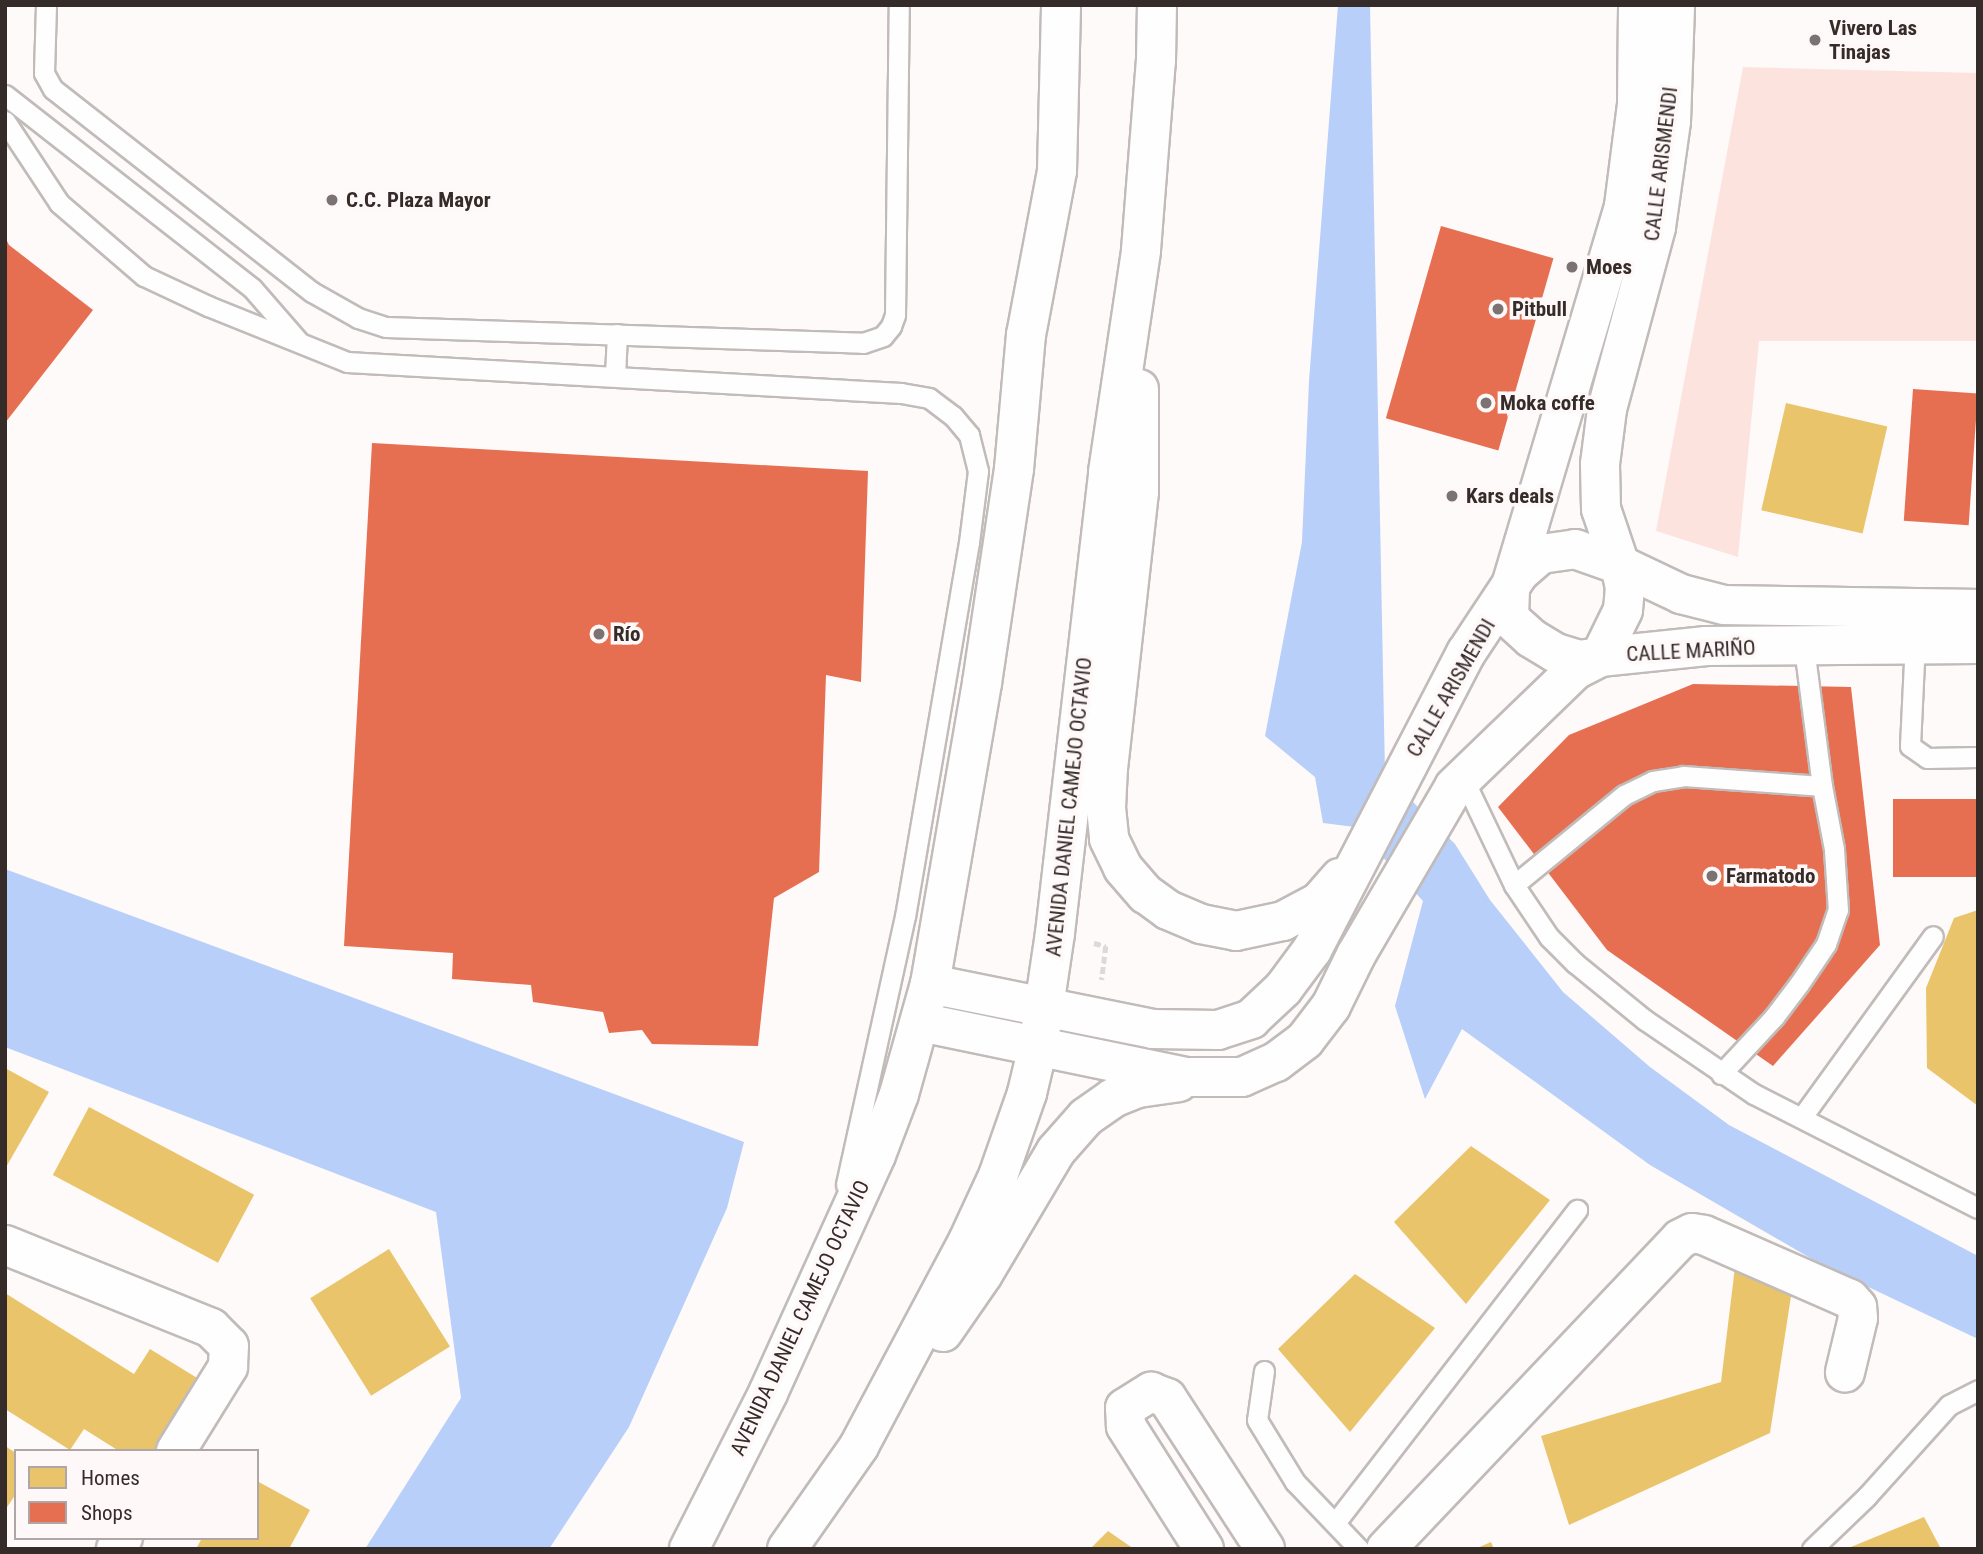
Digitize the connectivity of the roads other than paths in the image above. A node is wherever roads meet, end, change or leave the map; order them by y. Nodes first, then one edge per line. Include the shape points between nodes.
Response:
1 (46, 5) edge
2 (899, 5) edge
3 (1061, 5) edge
4 (1157, 5) edge
5 (1638, 5) edge
6 (1675, 5) edge
7 (5, 94) edge
8 (5, 121) edge
9 (1131, 318) junction
10 (617, 334) junction
11 (301, 344) junction
12 (615, 376) junction
13 (1620, 565) junction
14 (1510, 589) junction
15 (1804, 607) junction
16 (1978, 610) edge
17 (1916, 627) junction
18 (1978, 644) edge
19 (1803, 646) junction
20 (1600, 657) junction
21 (1978, 757) edge
22 (1459, 782) junction
23 (1822, 786) junction
24 (1358, 859) junction
25 (1514, 885) junction
26 (1933, 936) dead end
27 (930, 984) junction
28 (1046, 1009) junction
29 (920, 1022) junction
30 (1038, 1046) junction
31 (1721, 1074) junction
32 (1199, 1079) junction
33 (1802, 1117) junction
34 (1978, 1208) edge
35 (1577, 1210) dead end
36 (5, 1245) edge
37 (830, 1255) junction
38 (1264, 1371) dead end
39 (1844, 1372) dead end
40 (1978, 1390) edge
41 (859, 1446) junction
42 (177, 1449) edge
43 (1335, 1523) junction
44 (689, 1549) edge
45 (787, 1549) edge
46 (1204, 1549) edge
47 (1265, 1549) edge
48 (1359, 1549) edge
49 (1386, 1549) edge
50 (1812, 1549) edge

1 - 10 lane via 44,73 53,89 332,306 386,327
2 - 10 lane via 895,315 891,327 883,336 863,343
3 - 27 street, AVENIDA DANIEL CAMEJO OCTAVIO via 1057,171 1026,335 1014,470
4 - 9 street, AVENIDA DANIEL CAMEJO OCTAVIO via 1141,250
5 - 14 street, CALLE ARISMENDI via 1637,104 1624,206
6 - 13 street, CALLE ARISMENDI via 1671,121 1656,226 1607,409 1600,464 1601,509
7 - 11 lane via 252,288
8 - 11 lane via 59,203 144,276
9 - 24 street via 1138,375 1139,492 1108,767 1109,839 1123,868 1168,910 1201,924 1236,931 1283,920 1318,902
9 - 28 street, AVENIDA DANIEL CAMEJO OCTAVIO via 1097,563
10 - 12 lane
11 - 12 lane via 347,362
12 - 37 lane via 929,398 953,415 969,435 978,471 905,916
13 - 14 street via 1575,549 1558,550 1541,554 1519,573
13 - 15 street, CALLE MARIÑO via 1681,594 1713,602
13 - 20 street via 1623,610
14 - 20 street via 1509,618 1531,638 1579,660
14 - 24 street, CALLE ARISMENDI via 1466,653
15 - 17 street, CALLE MARIÑO
15 - 19 lane
16 - 17 street, CALLE MARIÑO
17 - 18 street, CALLE MARIÑO
17 - 19 street, CALLE MARIÑO
17 - 21 lane via 1910,746 1927,758
19 - 20 street, CALLE MARIÑO via 1706,646
19 - 23 lane
20 - 22 street, CALLE MARIÑO via 1575,670
22 - 25 lane
22 - 32 street, CALLE MARIÑO via 1356,955 1331,1006 1305,1040 1276,1062 1242,1077
23 - 25 lane via 1684,776 1653,781 1624,795
23 - 31 lane via 1834,849 1838,910 1826,944 1799,984
24 - 28 street, CALLE ARISMENDI via 1312,950 1283,989 1251,1019 1218,1030 1153,1029
25 - 31 lane via 1549,937 1575,963 1644,1020
26 - 33 lane
27 - 28 street, CALLE ARISMENDI
27 - 29 street, AVENIDA DANIEL CAMEJO OCTAVIO
28 - 30 street, AVENIDA DANIEL CAMEJO OCTAVIO
29 - 30 street
29 - 37 street, AVENIDA DANIEL CAMEJO OCTAVIO via 876,1155
30 - 32 street
30 - 41 street, AVENIDA DANIEL CAMEJO OCTAVIO via 998,1175
31 - 33 lane
32 - 41 street via 1138,1088 1086,1117 1056,1151 983,1274
33 - 34 lane
35 - 43 lane
36 - 42 street via 211,1328 229,1346 228,1367
37 - 44 street, AVENIDA DANIEL CAMEJO OCTAVIO
38 - 43 lane via 1258,1420 1295,1482
39 - 49 street via 1858,1318 1850,1299 1692,1233 1680,1239
40 - 50 lane via 1949,1405
41 - 45 street, AVENIDA DANIEL CAMEJO OCTAVIO
43 - 48 lane
46 - 47 street via 1126,1426 1125,1408 1151,1392 1167,1398

